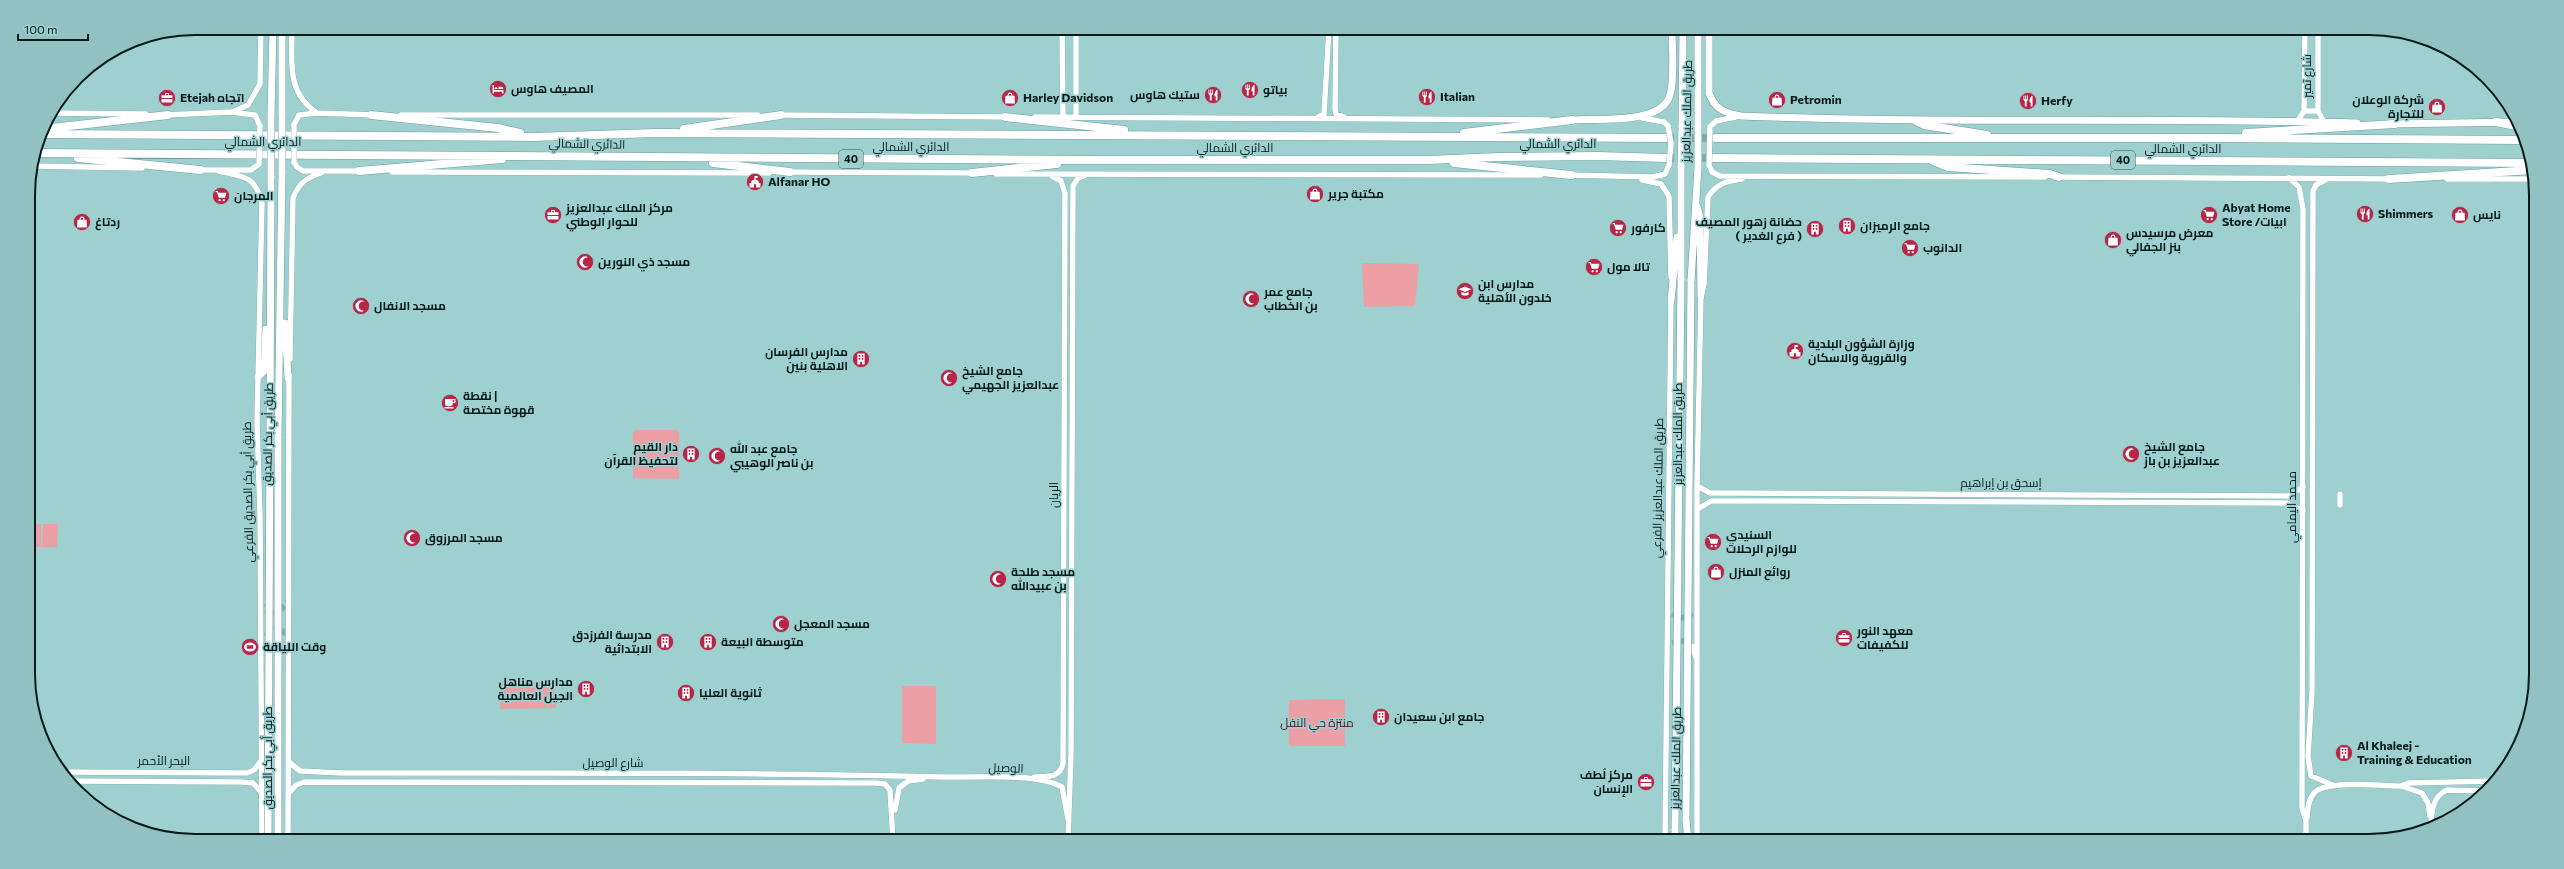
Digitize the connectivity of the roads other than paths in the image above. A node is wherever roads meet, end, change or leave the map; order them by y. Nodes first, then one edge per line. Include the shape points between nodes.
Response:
1 (261, 35) edge
2 (272, 35) edge
3 (282, 35) edge
4 (292, 35) edge
5 (1062, 35) edge
6 (1076, 35) edge
7 (1329, 35) edge
8 (1336, 35) edge
9 (1672, 35) edge
10 (1682, 35) edge
11 (1698, 35) edge
12 (1700, 35) edge
13 (1709, 35) edge
14 (2305, 35) edge
15 (2318, 35) edge
16 (1698, 53) junction
17 (1326, 101) junction
18 (1335, 102) junction
19 (2304, 111) junction
20 (2318, 111) junction
21 (231, 112) junction
22 (57, 113) edge
23 (317, 113) junction
24 (168, 115) junction
25 (371, 116) junction
26 (781, 116) junction
27 (1740, 116) junction
28 (1005, 117) junction
29 (1063, 117) junction
30 (1076, 117) junction
31 (1314, 118) junction
32 (1346, 118) junction
33 (1642, 118) junction
34 (1572, 120) junction
35 (1916, 121) junction
36 (2297, 122) junction
37 (2324, 122) junction
38 (2496, 122) junction
39 (2512, 122) edge
40 (2395, 124) junction
41 (2514, 126) edge
42 (49, 128) edge
43 (654, 133) junction
44 (47, 134) edge
45 (1166, 135) junction
46 (534, 137) junction
47 (1428, 137) junction
48 (1666, 138) tunnel mouth
49 (1714, 138) tunnel mouth
50 (2220, 138) junction
51 (2005, 139) junction
52 (2520, 140) edge
53 (40, 154) edge
54 (40, 154) edge
55 (538, 155) junction
56 (673, 158) junction
57 (1928, 159) junction
58 (1102, 160) junction
59 (1429, 160) junction
60 (1667, 161) junction
61 (1711, 161) junction
62 (2526, 163) edge
63 (38, 166) edge
64 (200, 170) junction
65 (2527, 170) edge
66 (218, 171) junction
67 (328, 171) junction
68 (359, 171) junction
69 (790, 172) junction
70 (972, 172) junction
71 (1088, 174) junction
72 (1046, 175) junction
73 (1571, 175) junction
74 (1616, 176) junction
75 (1756, 176) junction
76 (2059, 177) junction
77 (2289, 178) junction
78 (2328, 178) junction
79 (2389, 179) junction
80 (2528, 179) edge
81 (1064, 188) junction
82 (1073, 189) junction
83 (1681, 203) junction
84 (1697, 206) junction
85 (2303, 209) junction
86 (2314, 209) junction
87 (282, 287) junction
88 (1701, 296) junction
89 (1671, 301) junction
90 (271, 306) junction
91 (258, 377) junction
92 (288, 378) junction
93 (2313, 428) junction
94 (2303, 429) junction
95 (1697, 486) junction
96 (2303, 487) junction
97 (1718, 493) junction
98 (2024, 494) junction
99 (2340, 494) dead end
100 (2281, 496) junction
101 (1719, 501) junction
102 (2025, 502) junction
103 (2283, 504) junction
104 (2340, 504) dead end
105 (1698, 509) junction
106 (2303, 511) junction
107 (1667, 601) junction
108 (1699, 606) junction
109 (1694, 613) dead end
110 (1672, 614) dead end
111 (1063, 619) junction
112 (1071, 619) junction
113 (1672, 643) dead end
114 (1692, 646) dead end
115 (1666, 654) junction
116 (2312, 659) junction
117 (2303, 660) junction
118 (1697, 664) junction
119 (261, 761) junction
120 (289, 762) junction
121 (69, 772) edge
122 (304, 772) junction
123 (247, 773) junction
124 (704, 774) junction
125 (940, 777) junction
126 (1008, 778) junction
127 (76, 781) edge
128 (2488, 781) edge
129 (304, 782) junction
130 (247, 783) junction
131 (704, 784) junction
132 (2333, 785) junction
133 (2400, 786) junction
134 (2478, 791) edge
135 (261, 792) junction
136 (289, 793) junction
137 (1064, 795) joint
138 (1068, 819) junction
139 (2431, 820) joint
140 (2306, 821) junction
141 (893, 822) junction
142 (262, 834) edge
143 (268, 834) edge
144 (278, 834) edge
145 (288, 834) edge
146 (893, 834) edge
147 (1068, 834) edge
148 (1665, 834) edge
149 (1675, 834) edge
150 (1687, 834) edge
151 (1697, 834) edge
152 (2306, 834) edge

1 - 21 street via 260,84 248,105
2 - 90 main road, طريق أبي بكر الصديق, bridge
3 - 87 main road, طريق أبي بكر الصديق, bridge
4 - 23 street via 292,64 297,93 304,104
5 - 29 street
6 - 30 street
7 - 17 street
8 - 18 street
9 - 33 main road via 1671,94 1663,107
10 - 83 main road, طريق الملك عبدالعزيز, bridge
11 - 16 main road, طريق الملك عبدالعزيز
12 - 16 main road
13 - 27 main road via 1709,93 1712,102 1721,111
14 - 19 street
15 - 20 street, شارع تمير
16 - 84 main road, طريق الملك عبدالعزيز, bridge
17 - 18 street via 1331,107
17 - 31 street via 1324,114
18 - 32 street via 1336,114
19 - 20 street
19 - 36 street
20 - 37 street, شارع تمير
21 - 24 street
21 - 66 street, bridge via 255,115 260,126 259,164 251,170
22 - 24 street
23 - 25 street, الدائري الشمالي
23 - 67 street, الدائري الشمالي, bridge via 299,115 294,125 294,162 303,171
24 - 42 highway
25 - 26 street, الدائري الشمالي
25 - 46 highway via 498,128
26 - 28 street, الدائري الشمالي
26 - 43 highway
27 - 35 main road
27 - 61 street, bridge via 1724,118 1710,127
28 - 29 street, الدائري الشمالي
28 - 45 highway
29 - 30 street, الدائري الشمالي
30 - 31 street, الدائري الشمالي
31 - 32 street, الدائري الشمالي
32 - 34 street, الدائري الشمالي
33 - 34 main road
33 - 60 street, bridge via 1664,122 1668,126 1671,143
34 - 47 highway
35 - 36 main road via 2061,119
35 - 51 highway via 1924,125
36 - 37 main road
37 - 40 main road
38 - 39 main road
38 - 40 main road
38 - 41 highway
40 - 50 highway via 2298,128
43 - 45 highway, الدائري الشمالي / 40
43 - 46 highway, الدائري الشمالي / 40
44 - 46 highway, الدائري الشمالي / 40
45 - 47 highway, الدائري الشمالي / 40
47 - 48 highway, الدائري الشمالي / 40
49 - 51 highway, الدائري الشمالي / 40
50 - 51 highway, الدائري الشمالي / 40
50 - 52 highway, الدائري الشمالي / 40
53 - 55 highway, الدائري الشمالي / 40
54 - 64 highway
55 - 56 highway, الدائري الشمالي / 40
55 - 68 highway
56 - 58 highway, الدائري الشمالي / 40
56 - 69 highway
57 - 61 highway, الدائري الشمالي / 40
57 - 62 highway, الدائري الشمالي / 40
57 - 76 highway via 1948,167 2050,174
58 - 59 highway, الدائري الشمالي / 40
58 - 70 highway
59 - 60 highway, الدائري الشمالي / 40 via 1528,156
59 - 73 highway
60 - 74 street, الدائري الشمالي via 1665,174 1653,177
61 - 75 street via 1712,172 1720,176
63 - 64 street
64 - 66 street
65 - 79 highway
66 - 91 street, طريق أبي بكر الصديق الفرعي via 249,179 258,190 262,203
67 - 68 street, الدائري الشمالي
67 - 92 street via 307,177 298,186 293,198
68 - 69 street, الدائري الشمالي
69 - 70 street, الدائري الشمالي
70 - 72 street, الدائري الشمالي
71 - 72 street, الدائري الشمالي
71 - 73 street, الدائري الشمالي
71 - 82 street via 1078,178
72 - 81 street via 1059,178
73 - 74 street, الدائري الشمالي
74 - 89 street, طريق الملك عبدالعزيز الفرعي via 1661,184 1669,196
75 - 76 street
75 - 88 street via 1721,183 1714,187 1708,197 1704,284
76 - 77 street
77 - 78 street
77 - 85 street, محمد اليمامي via 2299,187
78 - 79 street
78 - 86 street, محمد اليمامي via 2316,185 2313,190
79 - 80 street
81 - 82 street
81 - 111 street, الريان
82 - 112 street, الريان
83 - 89 main road
83 - 149 main road, طريق الملك عبدالعزيز, bridge
84 - 88 main road via 1700,218
84 - 150 main road, طريق الملك عبدالعزيز, bridge via 1693,220 1691,281
85 - 86 street via 2305,204
85 - 94 street, محمد اليمامي
86 - 93 street, محمد اليمامي
87 - 92 main road
87 - 144 main road, طريق أبي بكر الصديق, bridge via 278,438
88 - 95 street
89 - 107 street, طريق الملك عبدالعزيز الفرعي
90 - 91 main road via 267,312 264,371
90 - 143 main road, طريق أبي بكر الصديق, bridge
91 - 119 street, طريق أبي بكر الصديق الفرعي
92 - 120 street
93 - 94 street
93 - 116 street, محمد اليمامي
94 - 96 street, محمد اليمامي
95 - 97 street, إسحق بن إبراهيم
95 - 105 street
96 - 100 street, إسحق بن إبراهيم via 2292,495
96 - 106 street, محمد اليمامي
97 - 98 street, إسحق بن إبراهيم
97 - 101 street via 1712,497
98 - 100 street, إسحق بن إبراهيم
98 - 102 street
99 - 104 street
100 - 103 street via 2288,499
101 - 102 street, إسحق بن إبراهيم
101 - 105 street, إسحق بن إبراهيم via 1711,501
102 - 103 street, إسحق بن إبراهيم
103 - 106 street, إسحق بن إبراهيم via 2291,504
105 - 108 street
106 - 117 street, محمد اليمامي
107 - 110 street
107 - 115 street, طريق الملك عبدالعزيز الفرعي
108 - 109 street
108 - 118 street
111 - 112 street
111 - 126 street, الريان via 1061,772 1056,776
112 - 138 street, الريان via 1071,754
113 - 115 street
114 - 118 street
115 - 148 street, طريق الملك عبدالعزيز الفرعي
116 - 117 street
116 - 132 street, محمد اليمامي via 2309,772 2314,779
117 - 140 street, محمد اليمامي via 2302,808
118 - 151 street
119 - 123 street via 254,770
119 - 135 street, طريق أبي بكر الصديق الفرعي
120 - 122 street
120 - 136 street
121 - 123 street, البحر الأحمر
122 - 124 street, شارع الوصيل
122 - 129 street
123 - 130 street
124 - 125 street, شارع الوصيل
124 - 131 street
125 - 126 street, الوصيل
125 - 141 street via 908,782 899,788
126 - 137 street, الوصيل via 1054,782 1062,787
127 - 130 street, البحر الأحمر
128 - 133 street via 2408,783
129 - 131 street, شارع الوصيل
129 - 136 street via 296,785
130 - 135 street via 253,783
131 - 141 street, شارع الوصيل via 885,784 890,790
132 - 133 street
132 - 140 street via 2314,792 2309,801
133 - 139 street via 2422,793 2428,803
134 - 139 street via 2447,790 2438,796
135 - 142 street, طريق أبي بكر الصديق الفرعي
136 - 145 street
137 - 138 street, الريان
138 - 147 street, الريان
140 - 152 street, محمد اليمامي
141 - 146 street

